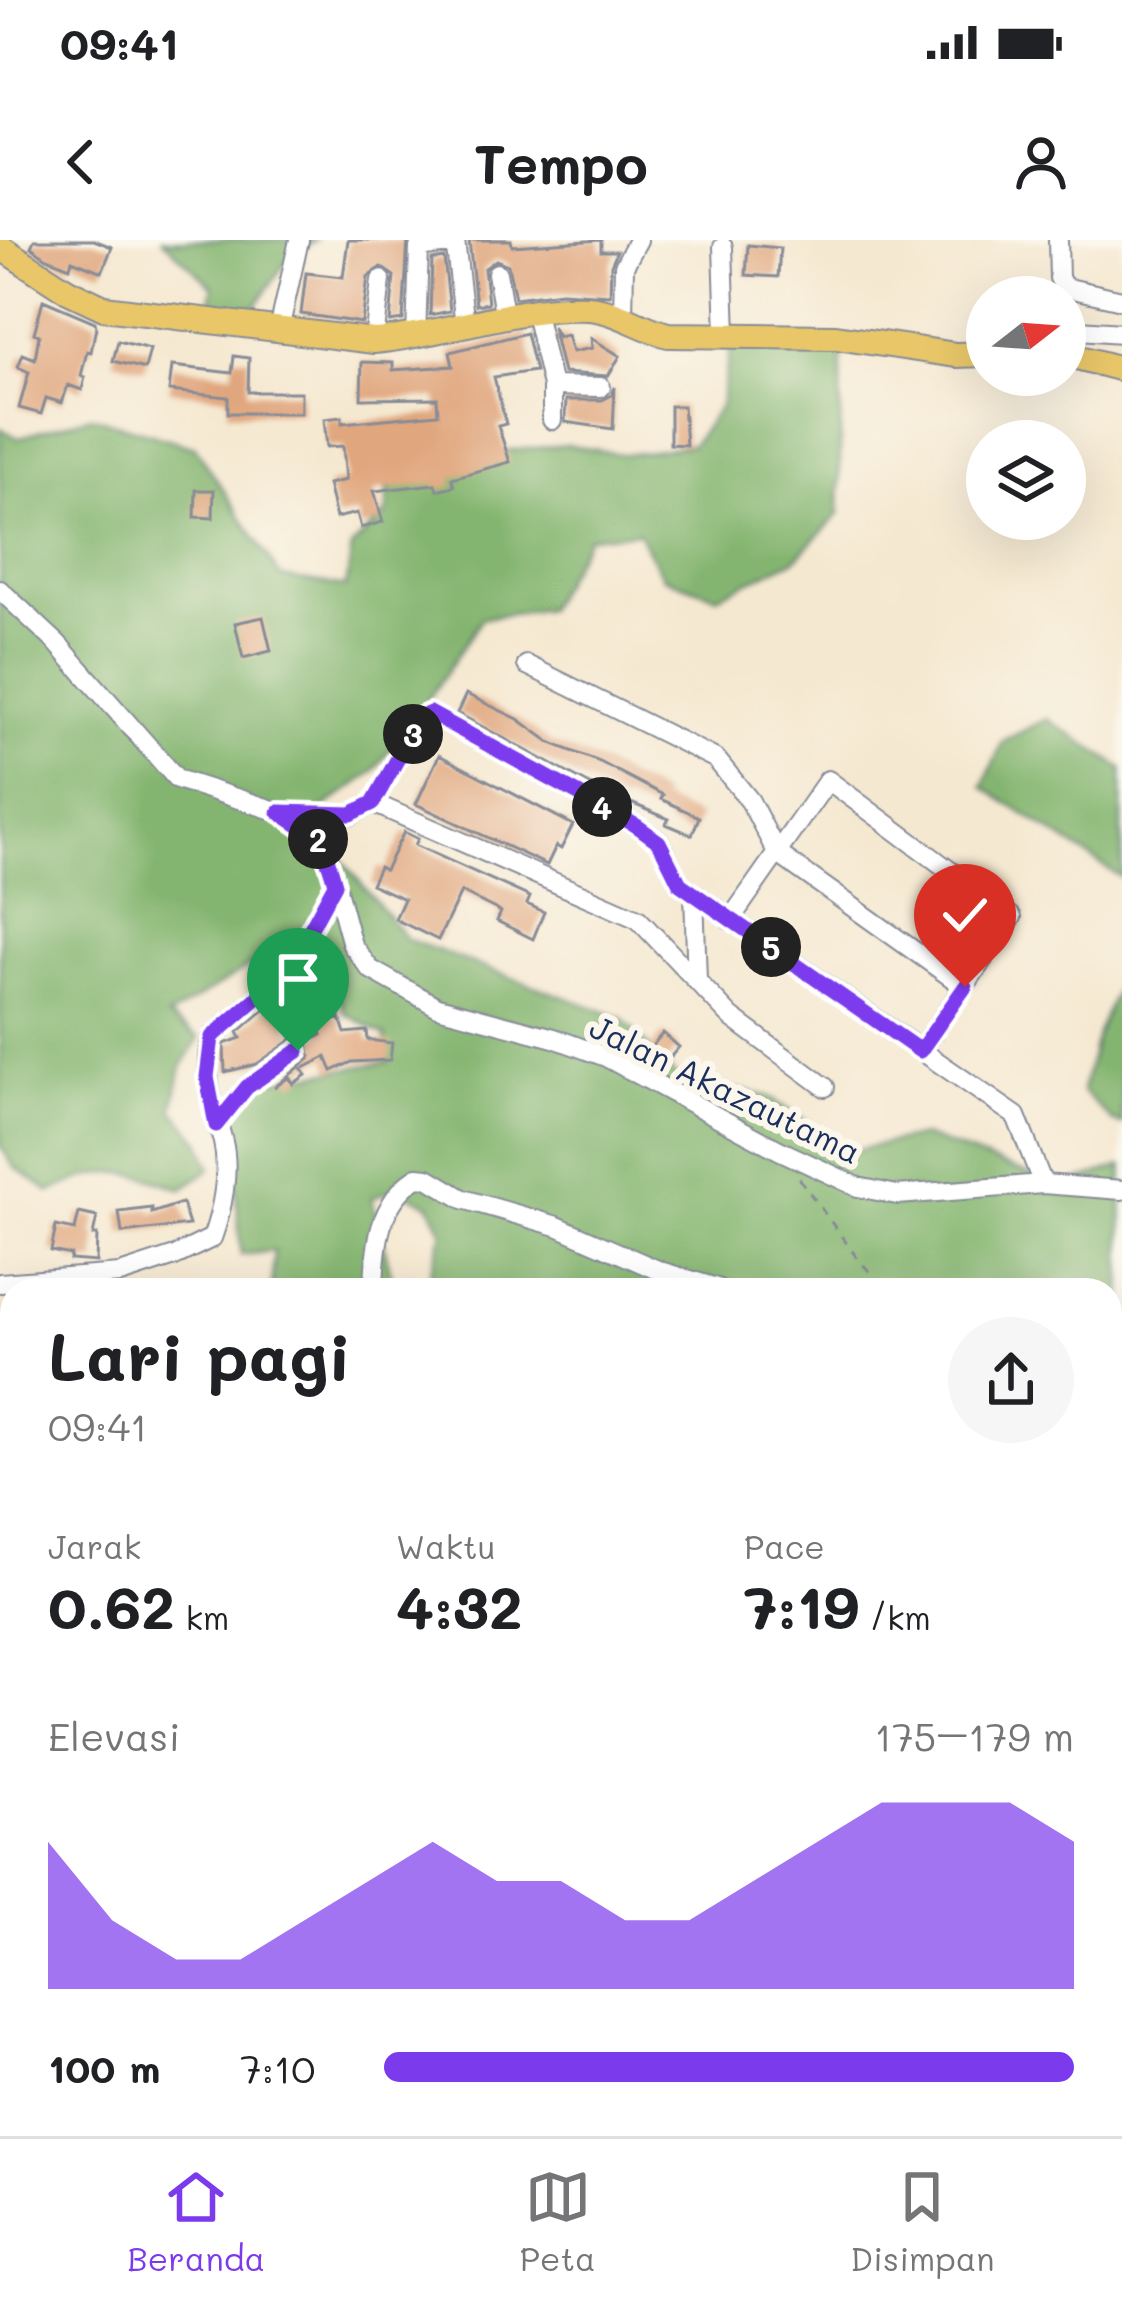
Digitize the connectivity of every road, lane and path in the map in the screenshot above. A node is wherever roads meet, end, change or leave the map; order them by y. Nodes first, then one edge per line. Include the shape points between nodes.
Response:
1 (299, 240) edge
2 (638, 240) edge
3 (1058, 240) edge
4 (455, 242) edge
5 (0, 247) edge
6 (723, 247) dead end
7 (497, 273) dead end
8 (381, 280) dead end
9 (1122, 300) edge
10 (535, 314) junction
11 (623, 316) junction
12 (505, 319) junction
13 (465, 326) junction
14 (279, 330) junction
15 (1086, 330) edge
16 (1122, 332) edge
17 (726, 334) junction
18 (416, 338) junction
19 (374, 340) junction
20 (966, 355) edge
21 (1086, 360) edge
22 (1122, 369) edge
23 (552, 386) junction
24 (601, 387) dead end
25 (552, 420) dead end
26 (0, 590) edge
27 (527, 664) dead end
28 (373, 803) junction
29 (279, 812) junction
30 (777, 853) junction
31 (335, 884) junction
32 (694, 894) junction
33 (730, 920) junction
34 (697, 981) junction
35 (965, 987) junction
36 (298, 1051) dead end
37 (920, 1051) junction
38 (825, 1087) dead end
39 (216, 1125) junction
40 (779, 1150) junction
41 (1043, 1184) junction
42 (1122, 1190) edge
43 (60, 1278) edge
44 (375, 1278) edge
45 (684, 1278) edge
46 (875, 1278) edge

1 - 14 street
2 - 11 street via 624,266
3 - 9 street via 1064,286
4 - 13 street
4 - 18 street via 418,248
5 - 14 main road via 104,308
6 - 17 street
7 - 12 street
8 - 19 street
10 - 11 main road via 585,308
10 - 12 main road
10 - 23 street
11 - 17 main road via 668,335
12 - 13 main road
13 - 18 main road
14 - 19 main road
15 - 16 street
17 - 20 main road via 836,337
18 - 19 main road
21 - 22 main road
23 - 24 street
23 - 25 street
26 - 29 street, Jalan Akazautama via 177,779
27 - 30 street via 716,759
28 - 29 street via 351,814
28 - 32 street via 430,713 648,834
28 - 34 street via 638,919
29 - 31 street, Jalan Akazautama via 326,849
30 - 33 street
30 - 35 street
30 - 35 street via 828,780 1012,917
31 - 39 street via 287,972 212,1037 207,1077
31 - 40 street, Jalan Akazautama via 352,945 370,969 438,1007 606,1057
32 - 33 street
32 - 34 street
33 - 37 street
34 - 38 street via 731,1017
35 - 37 street
36 - 39 street via 247,1087
37 - 41 street via 1016,1116
39 - 43 street via 224,1154 212,1238 120,1274
40 - 41 street, Jalan Akazautama via 897,1196
40 - 46 path
41 - 42 street, Jalan Akazautama
44 - 45 street via 380,1223 417,1177

